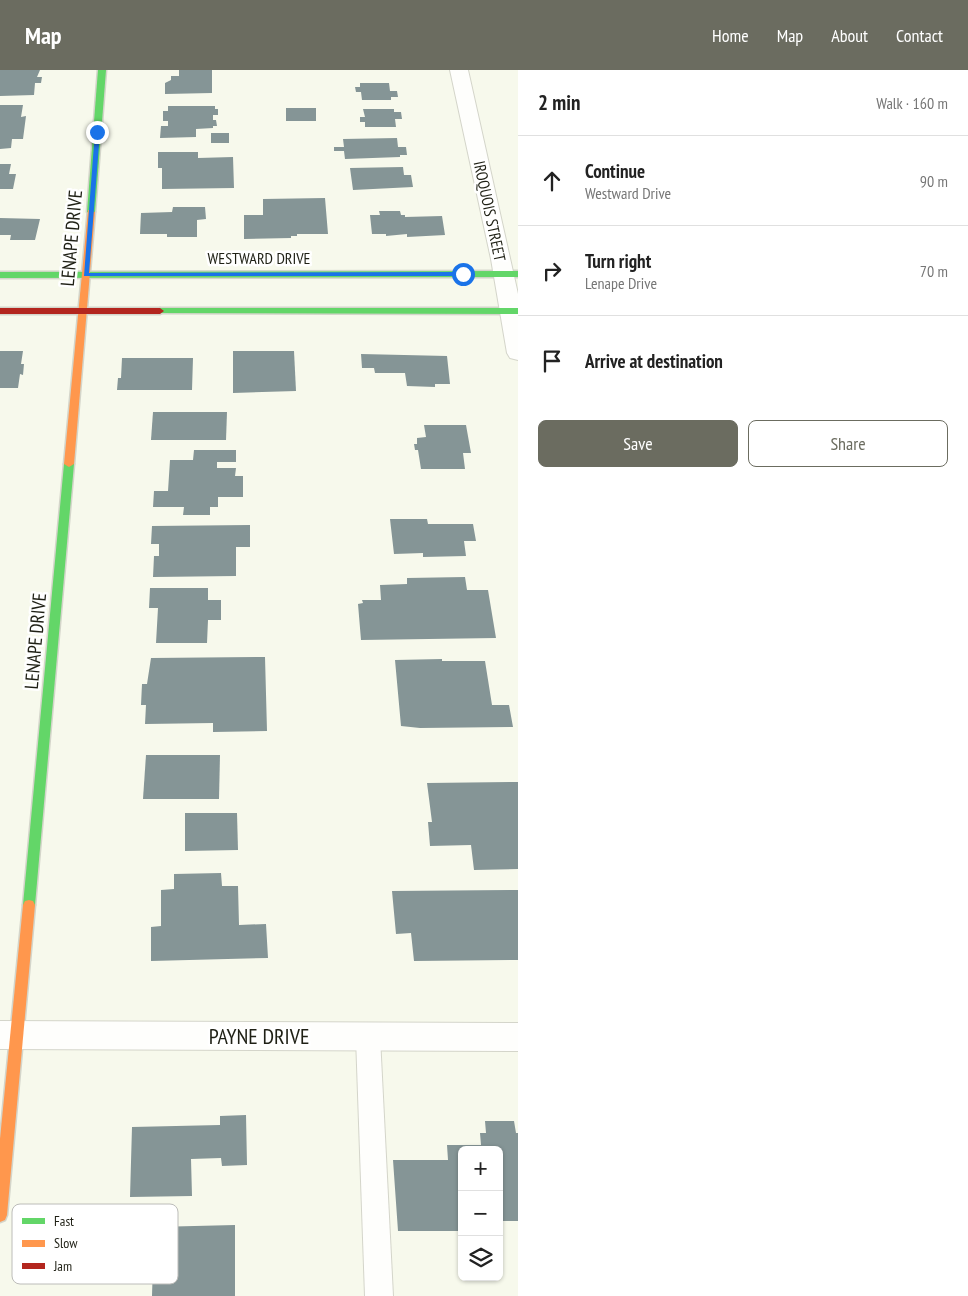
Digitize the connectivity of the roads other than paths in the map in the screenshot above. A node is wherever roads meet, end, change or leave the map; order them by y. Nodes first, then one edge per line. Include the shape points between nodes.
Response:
1 (102, 70) edge
2 (459, 70) edge
3 (511, 274) edge
4 (0, 275) edge
5 (86, 275) junction
6 (0, 311) edge
7 (83, 311) junction
8 (514, 311) edge
9 (518, 353) edge
10 (8, 1035) edge
11 (368, 1037) junction
12 (518, 1037) edge
13 (0, 1215) edge
14 (379, 1296) edge

1 - 5 street, LENAPE DRIVE
2 - 3 street, IROQUOIS STREET
3 - 5 street, WESTWARD DRIVE
3 - 8 street, IROQUOIS STREET
4 - 5 street, WESTWARD DRIVE
5 - 7 street, LENAPE DRIVE
6 - 7 street
7 - 8 street
7 - 10 street, LENAPE DRIVE
8 - 9 street, IROQUOIS STREET
10 - 11 street, PAYNE DRIVE
10 - 13 street, LENAPE DRIVE
11 - 12 street, PAYNE DRIVE
11 - 14 lane

